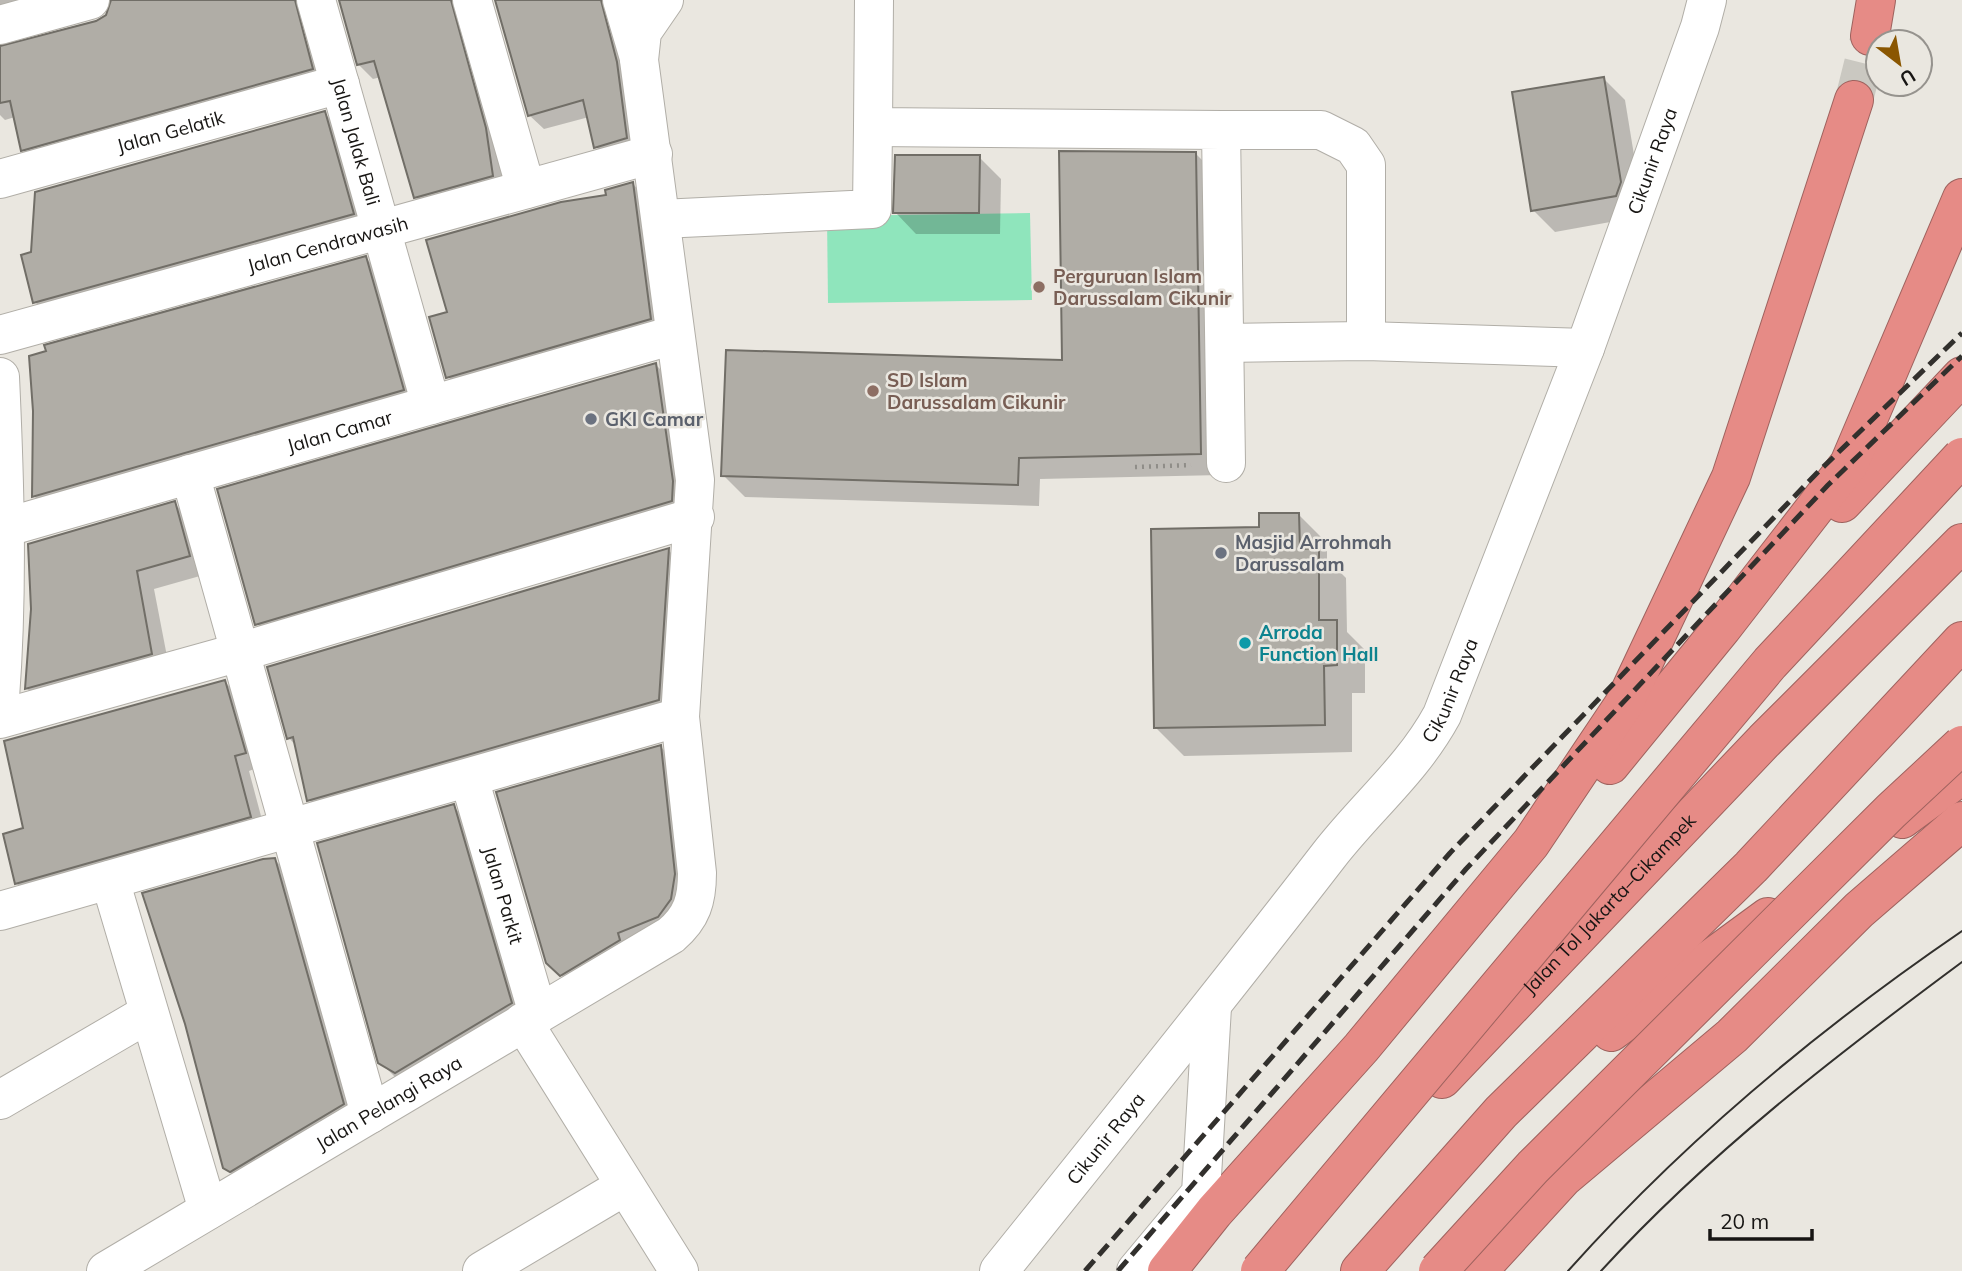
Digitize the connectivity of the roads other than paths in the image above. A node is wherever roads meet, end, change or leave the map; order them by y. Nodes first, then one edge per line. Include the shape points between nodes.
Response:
1 (90, 0) edge
2 (316, 0) edge
3 (472, 0) edge
4 (622, 0) edge
5 (664, 0) edge
6 (874, 0) edge
7 (1707, 0) edge
8 (0, 25) edge
9 (639, 60) junction
10 (340, 84) junction
11 (1854, 100) tunnel mouth
12 (873, 127) junction
13 (1221, 130) junction
14 (653, 154) junction
15 (0, 179) edge
16 (526, 189) junction
17 (1962, 198) edge
18 (661, 219) junction
19 (382, 229) junction
20 (0, 335) edge
21 (674, 335) junction
22 (1366, 341) junction
23 (1225, 343) junction
24 (1585, 348) junction
25 (1962, 376) edge
26 (0, 377) edge
27 (431, 405) junction
28 (1962, 457) edge
29 (1226, 463) road end
30 (190, 474) junction
31 (695, 517) junction
32 (7, 527) junction
33 (1962, 543) edge
34 (1722, 628) junction
35 (1962, 641) edge
36 (240, 652) junction
37 (0, 698) edge
38 (680, 718) junction
39 (0, 719) edge
40 (1962, 745) edge
41 (1962, 775) edge
42 (469, 778) junction
43 (1962, 821) edge
44 (290, 828) junction
45 (110, 880) junction
46 (0, 911) edge
47 (1212, 1007) junction
48 (149, 1013) junction
49 (531, 1018) junction
50 (0, 1100) edge
51 (1501, 1112) junction
52 (370, 1114) junction
53 (625, 1186) junction
54 (208, 1210) junction
55 (106, 1271) edge
56 (482, 1271) edge
57 (678, 1271) edge
58 (999, 1271) edge
59 (1136, 1271) edge
60 (1167, 1271) edge
61 (1198, 1271) edge
62 (1260, 1271) edge
63 (1360, 1271) edge
64 (1438, 1271) edge
65 (1478, 1271) edge

1 - 8 street
2 - 10 street, Jalan Jalak Bali
3 - 16 street
4 - 9 street
5 - 9 street via 642,32
6 - 12 street
7 - 24 street, Cikunir Raya
9 - 14 street
10 - 15 street, Jalan Gelatik
10 - 19 street, Jalan Jalak Bali
11 - 60 highway via 1731,477 1624,704 1531,843
12 - 13 street
12 - 18 street via 872,209
13 - 22 street via 1321,130 1353,146 1366,165
13 - 23 street
14 - 16 street, Jalan Cendrawasih
14 - 18 street
16 - 19 street, Jalan Cendrawasih
17 - 34 highway via 1849,464
18 - 21 street
19 - 20 street, Jalan Cendrawasih
19 - 27 street, Jalan Jalak Bali
21 - 27 street, Jalan Camar
21 - 31 street via 695,480
22 - 23 street
22 - 24 street
23 - 29 street
24 - 47 street, Cikunir Raya via 1442,715 1423,750 1345,835
25 - 34 highway
26 - 32 street
27 - 30 street, Jalan Camar
28 - 62 highway, bridge via 1770,663
30 - 32 street, Jalan Camar
30 - 36 street
31 - 36 street
31 - 38 street
32 - 37 street
33 - 62 highway, Jalan Tol Jakarta–Cikampek via 1764,741
34 - 61 highway
35 - 51 highway via 1751,867
36 - 39 street
36 - 44 street
38 - 42 street
38 - 49 street, Jalan Pelangi Raya via 697,873 697,898 686,922
40 - 64 highway, bridge via 1533,1167
41 - 51 highway
42 - 44 street
42 - 49 street, Jalan Parkit
43 - 65 highway via 1859,910 1732,1036 1563,1178
44 - 45 street
44 - 52 street
45 - 46 street
45 - 48 street
47 - 58 street, Cikunir Raya
47 - 59 street via 1201,1193
48 - 50 street
48 - 54 street
49 - 52 street, Jalan Pelangi Raya
49 - 53 street, Jalan Parkit
51 - 63 highway
52 - 54 street, Jalan Pelangi Raya
53 - 56 street
53 - 57 street, Jalan Parkit
54 - 55 street, Jalan Pelangi Raya

